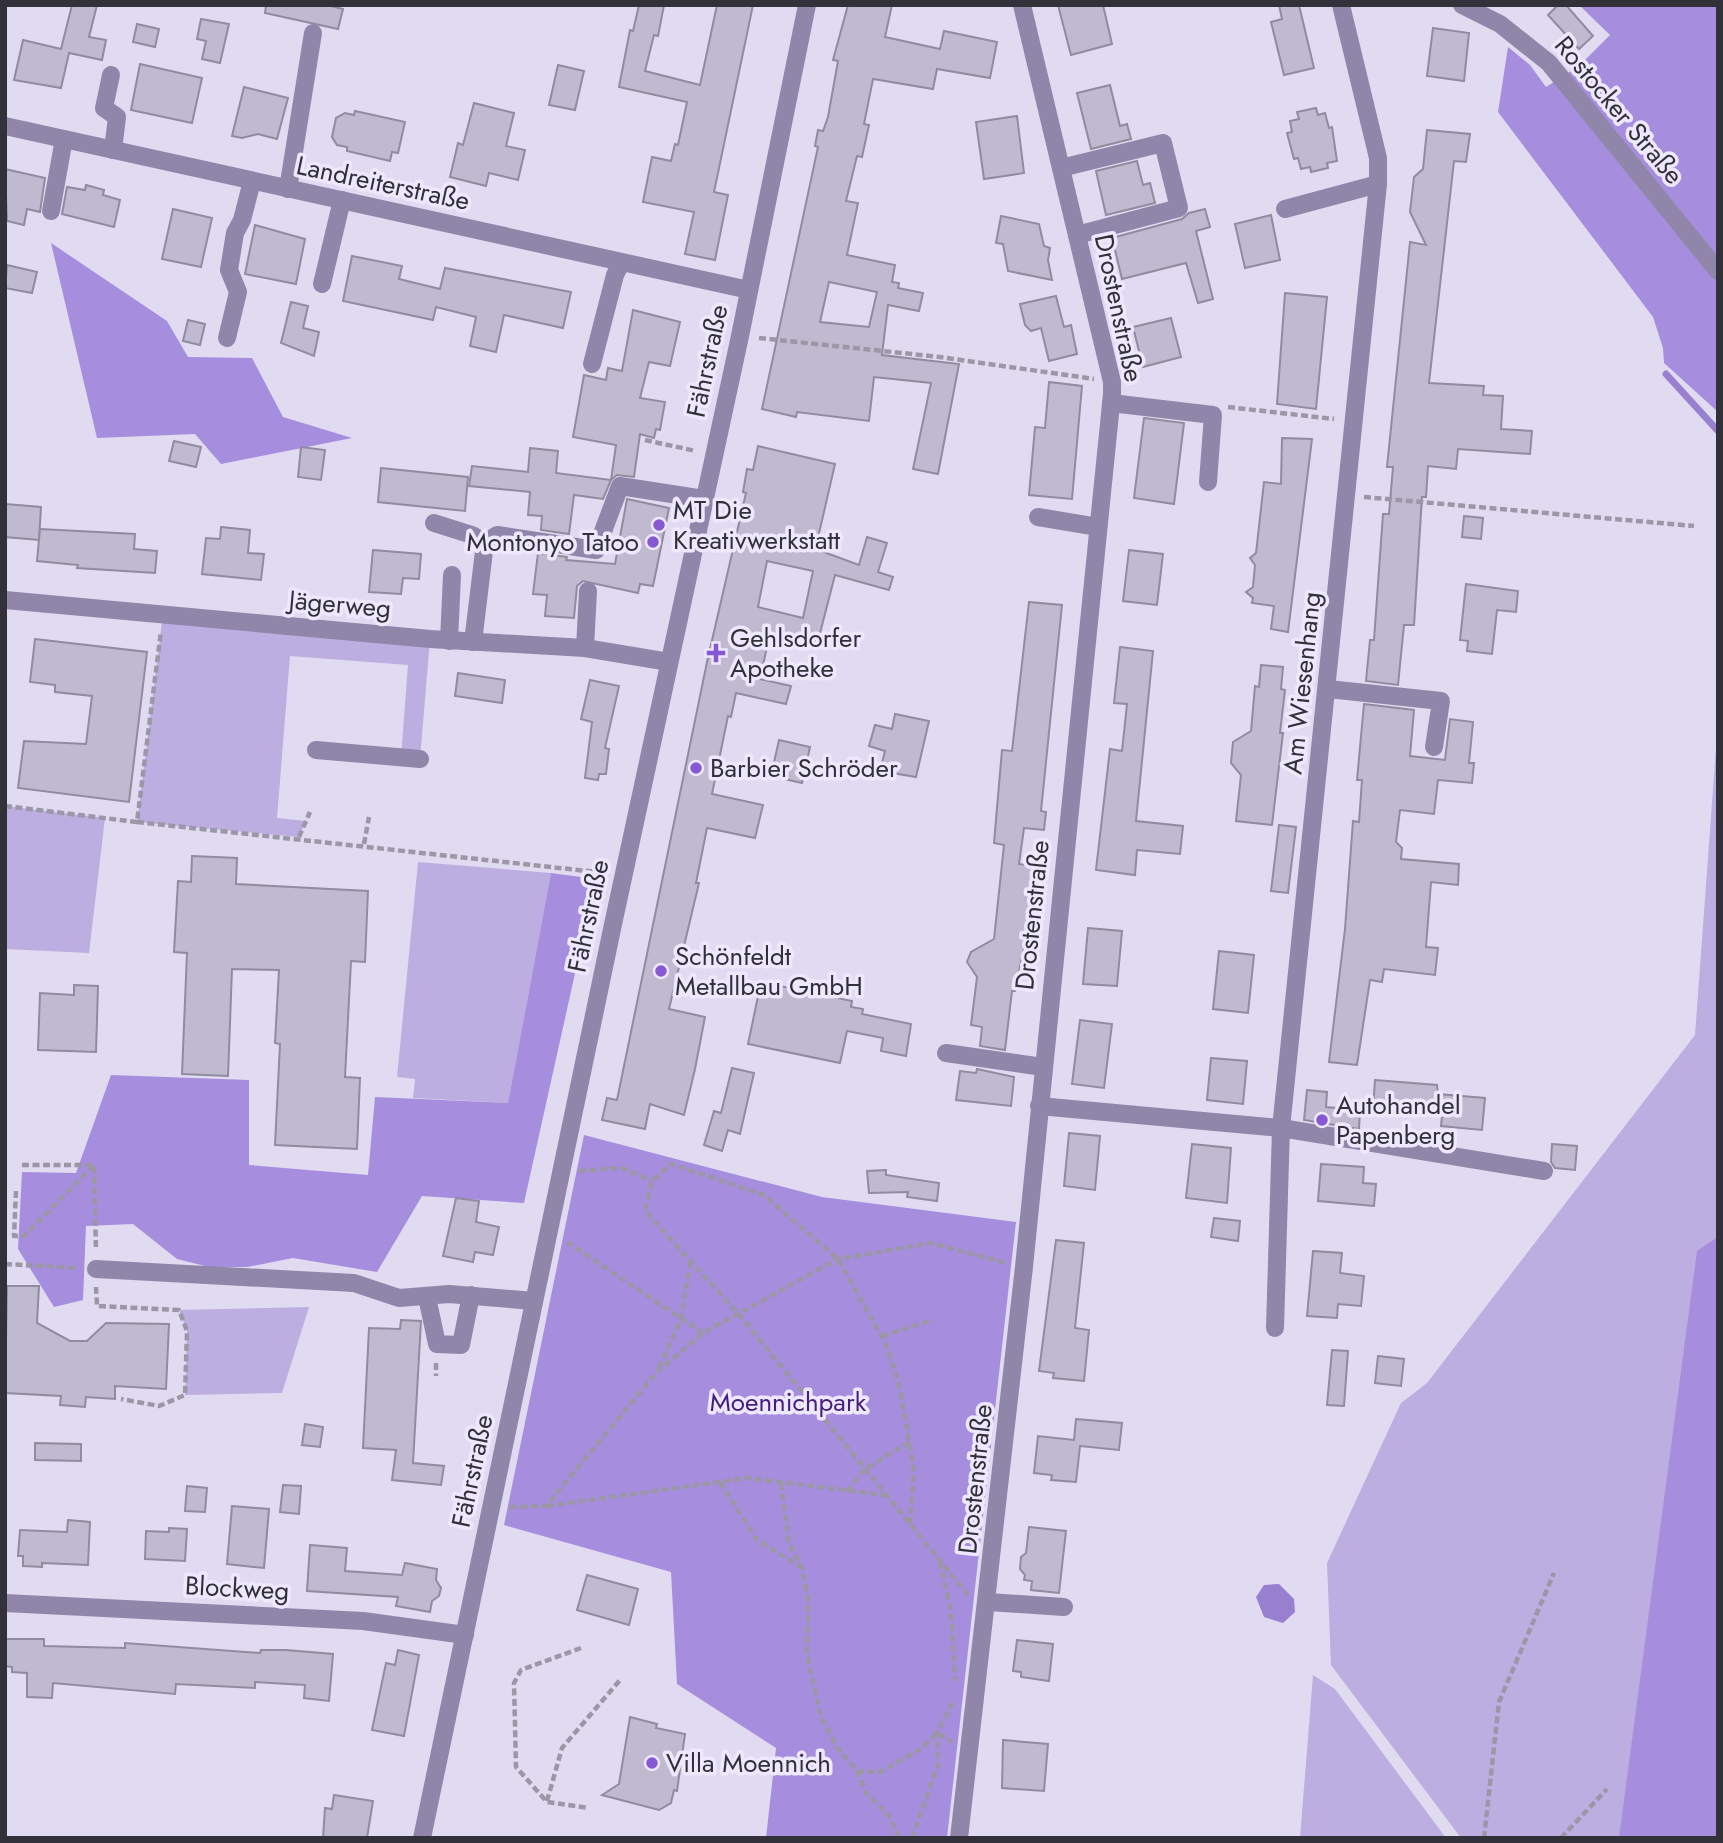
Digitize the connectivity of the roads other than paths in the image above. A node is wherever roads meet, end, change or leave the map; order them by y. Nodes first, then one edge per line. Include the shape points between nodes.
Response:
1 (807, 5) edge
2 (1022, 5) edge
3 (1341, 5) edge
4 (1462, 5) edge
5 (313, 33) dead end
6 (111, 75) dead end
7 (5, 126) edge
8 (64, 139) junction
9 (113, 150) junction
10 (1061, 168) junction
11 (252, 181) junction
12 (1378, 184) junction
13 (288, 189) junction
14 (342, 200) junction
15 (1285, 209) dead end
16 (51, 211) dead end
17 (1077, 235) junction
18 (621, 263) junction
19 (1718, 271) edge
20 (323, 284) dead end
21 (748, 290) junction
22 (227, 338) dead end
23 (592, 364) dead end
24 (1111, 402) junction
25 (1208, 482) dead end
26 (704, 499) junction
27 (1038, 517) dead end
28 (434, 523) dead end
29 (1098, 527) junction
30 (485, 543) junction
31 (452, 575) dead end
32 (588, 591) dead end
33 (5, 600) edge
34 (449, 640) junction
35 (472, 642) junction
36 (584, 648) junction
37 (669, 662) junction
38 (1328, 689) junction
39 (1434, 747) dead end
40 (316, 750) dead end
41 (419, 759) dead end
42 (946, 1053) dead end
43 (1043, 1067) junction
44 (1039, 1106) junction
45 (1281, 1128) junction
46 (1544, 1171) dead end
47 (96, 1269) road end
48 (471, 1295) junction
49 (427, 1297) junction
50 (534, 1301) junction
51 (1275, 1328) dead end
52 (988, 1602) junction
53 (5, 1603) edge
54 (1064, 1607) dead end
55 (465, 1635) junction
56 (422, 1838) edge
57 (959, 1838) edge

1 - 21 street, Fährstraße
2 - 10 street, Drostenstraße
3 - 12 street, Am Wiesenhang via 1378,158
4 - 19 street, Rostocker Straße via 1500,24 1549,63
5 - 13 street
6 - 9 street via 104,108 117,117
7 - 8 street, Landreiterstraße
8 - 9 street, Landreiterstraße
8 - 16 street
9 - 11 street, Landreiterstraße
10 - 17 street, Drostenstraße
10 - 17 street via 1163,143 1179,208
11 - 13 street, Landreiterstraße
11 - 22 street via 229,270 238,292
12 - 15 street
12 - 38 street, Am Wiesenhang
13 - 14 street, Landreiterstraße
14 - 18 street, Landreiterstraße
14 - 20 street
17 - 24 street, Drostenstraße via 1112,382
18 - 21 street, Landreiterstraße
18 - 23 street
21 - 26 street, Fährstraße
24 - 25 street via 1213,415
24 - 29 street, Drostenstraße
26 - 30 street via 620,486 596,550 498,535
26 - 37 street, Fährstraße
27 - 29 street
28 - 30 street
29 - 43 street, Drostenstraße
30 - 35 street
31 - 34 street
32 - 36 street
33 - 34 street, Jägerweg
34 - 35 street, Jägerweg
35 - 36 street, Jägerweg
36 - 37 street, Jägerweg
37 - 50 street, Fährstraße
38 - 39 street via 1441,701
38 - 45 street, Am Wiesenhang
40 - 41 street
42 - 43 street
43 - 44 street, Drostenstraße
44 - 45 street
44 - 52 street, Drostenstraße
45 - 46 street
45 - 51 street, Am Wiesenhang
47 - 49 street via 354,1283 399,1298
48 - 49 street
48 - 49 street via 461,1345 438,1344
48 - 50 street
50 - 55 street, Fährstraße
52 - 54 street
52 - 57 street, Drostenstraße
53 - 55 street, Blockweg via 363,1621
55 - 56 street, Fährstraße

